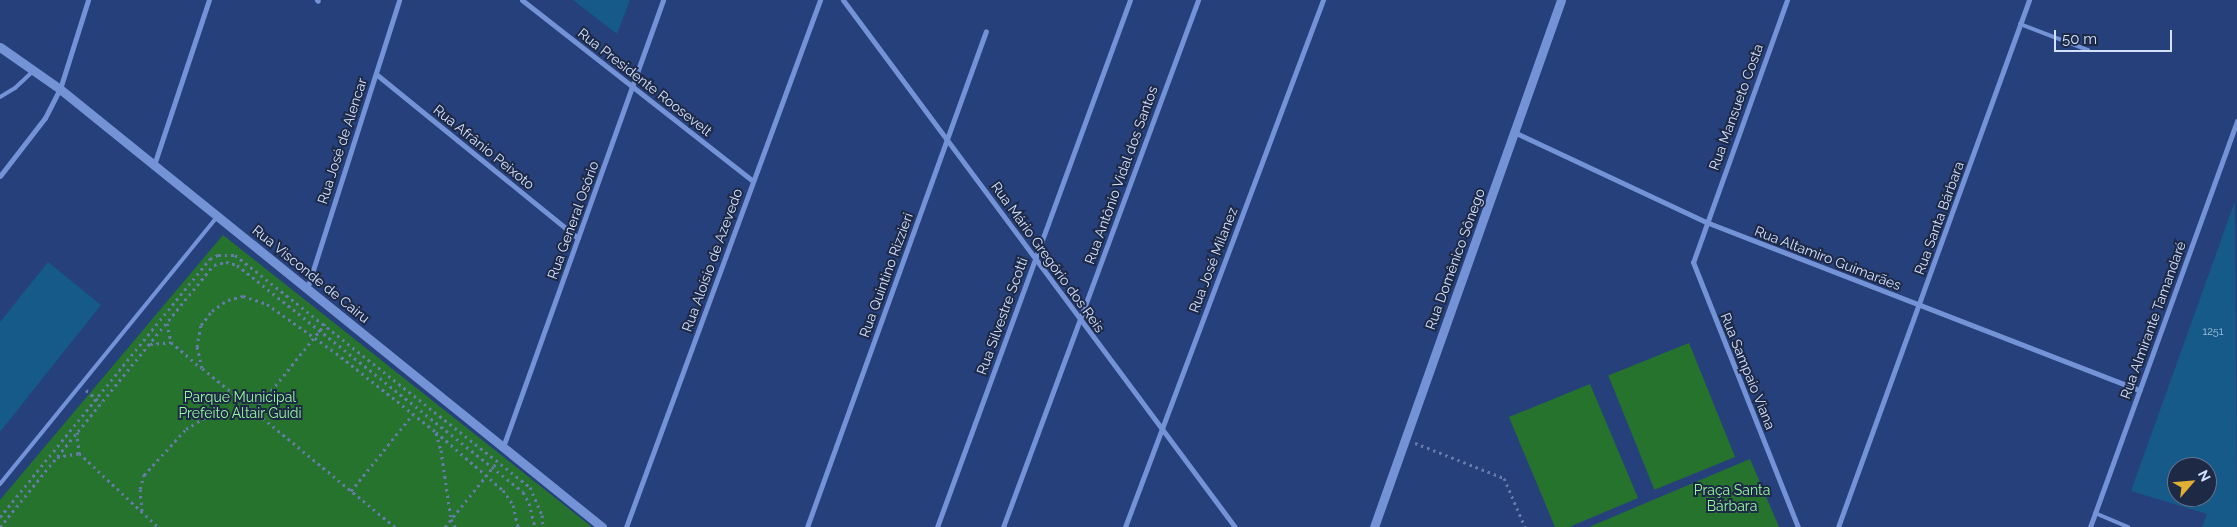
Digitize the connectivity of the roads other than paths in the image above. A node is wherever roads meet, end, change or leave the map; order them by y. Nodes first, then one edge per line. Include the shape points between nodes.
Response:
1 (88, 0) edge
2 (209, 0) edge
3 (399, 0) edge
4 (522, 0) edge
5 (663, 0) edge
6 (820, 0) edge
7 (844, 0) edge
8 (1130, 0) edge
9 (1198, 0) edge
10 (1323, 0) edge
11 (1561, 0) edge
12 (1787, 0) edge
13 (2029, 0) edge
14 (2020, 24) junction
15 (986, 31) dead end
16 (0, 47) edge
17 (2088, 50) dead end
18 (34, 71) junction
19 (376, 74) junction
20 (632, 86) junction
21 (60, 89) junction
22 (0, 97) edge
23 (2237, 121) edge
24 (1514, 132) junction
25 (947, 139) junction
26 (154, 165) junction
27 (0, 176) edge
28 (753, 181) junction
29 (218, 216) junction
30 (1706, 222) junction
31 (578, 238) junction
32 (1036, 256) junction
33 (307, 289) junction
34 (1919, 305) junction
35 (1080, 319) junction
36 (2140, 390) junction
37 (1162, 428) junction
38 (504, 447) junction
39 (0, 484) edge
40 (2095, 513) junction
41 (602, 527) edge
42 (626, 527) edge
43 (806, 527) edge
44 (936, 527) edge
45 (1003, 527) edge
46 (1125, 527) edge
47 (1235, 527) edge
48 (1374, 527) edge
49 (1798, 527) edge
50 (1838, 527) edge
51 (2090, 527) edge
52 (2128, 527) edge

1 - 21 street
2 - 26 street
3 - 19 street, Rua José de Alencar
4 - 20 street, Rua Presidente Roosevelt
5 - 20 street, Rua General Osório
6 - 28 street, Rua Aloísio de Azevedo
7 - 25 street, Rua Mário Gregório dos Reis
8 - 32 street, Rua Silvestre Scotti
9 - 35 street, Rua Antônio Vidal dos Santos
10 - 37 street, Rua José Milanez
11 - 24 street, Rua Domênico Sônego
12 - 30 street, Rua Mansueto Costa
13 - 14 street, Rua Santa Bárbara
14 - 17 lane
14 - 34 street, Rua Santa Bárbara
15 - 25 street, Rua Quintino Rizzieri
16 - 18 street, Rua Visconde de Cairu
18 - 21 street, Rua Visconde de Cairu
18 - 22 lane
19 - 31 street, Rua Afrânio Peixoto
19 - 33 street, Rua José de Alencar
20 - 28 street, Rua Presidente Roosevelt
20 - 31 street, Rua General Osório
21 - 26 street, Rua Visconde de Cairu
21 - 27 street via 45,118
23 - 36 street, Rua Almirante Tamandaré
24 - 30 street, Rua Altamiro Guimarães
24 - 48 street, Rua Domênico Sônego
25 - 32 street, Rua Mário Gregório dos Reis
25 - 43 street, Rua Quintino Rizzieri
26 - 29 street, Rua Visconde de Cairu
28 - 42 street, Rua Aloísio de Azevedo
29 - 33 street, Rua Visconde de Cairu
29 - 39 lane
30 - 34 street, Rua Altamiro Guimarães
30 - 49 street, Rua Sampaio Viana via 1693,262
31 - 38 street, Rua General Osório
32 - 35 street, Rua Mário Gregório dos Reis
32 - 44 street, Rua Silvestre Scotti
33 - 38 street, Rua Visconde de Cairu
34 - 36 street, Rua Altamiro Guimarães
34 - 50 street, Rua Santa Bárbara
35 - 37 street, Rua Mário Gregório dos Reis
35 - 45 street, Rua Antônio Vidal dos Santos
36 - 40 street, Rua Almirante Tamandaré
37 - 46 street, Rua José Milanez
37 - 47 street, Rua Mário Gregório dos Reis
38 - 41 street, Rua Visconde de Cairu
40 - 51 street, Rua Almirante Tamandaré
40 - 52 lane

